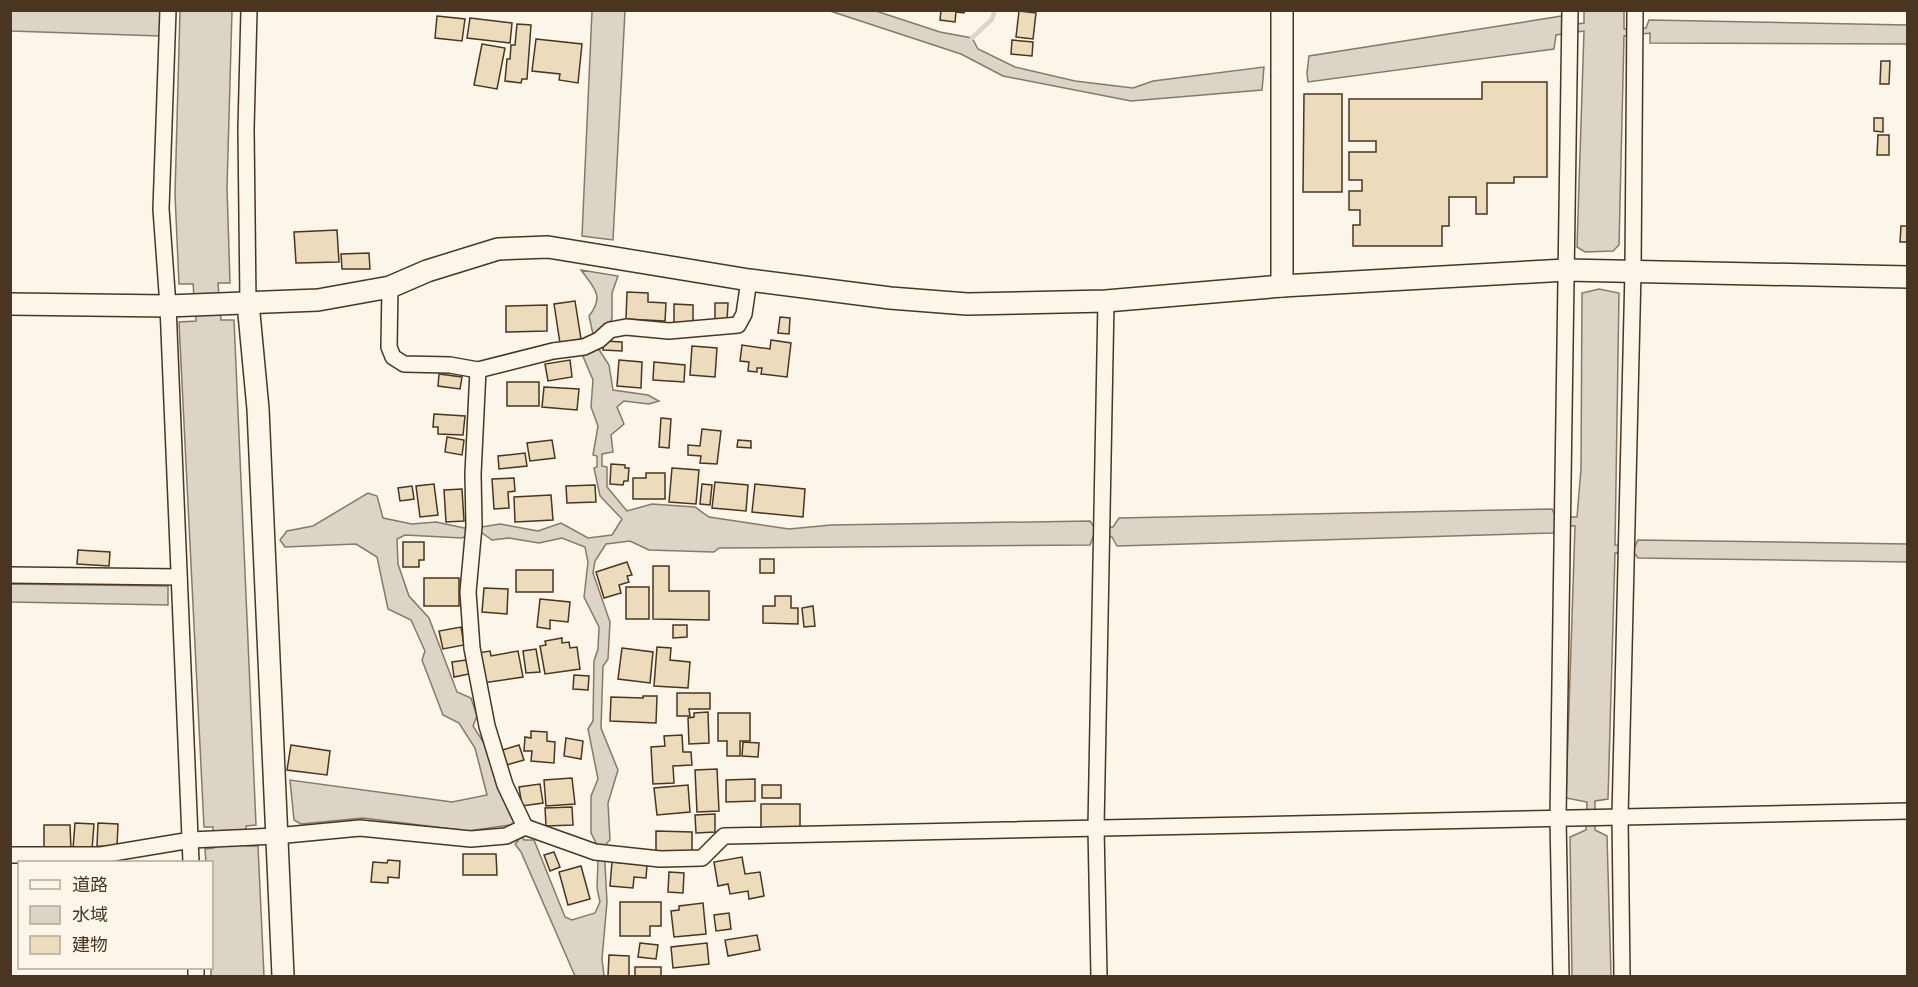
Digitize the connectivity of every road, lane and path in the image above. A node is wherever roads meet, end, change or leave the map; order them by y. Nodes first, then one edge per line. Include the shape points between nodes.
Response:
1 (168, 10) edge
2 (249, 10) edge
3 (1282, 10) edge
4 (1570, 15) edge
5 (1635, 25) edge
6 (1566, 270) junction
7 (1633, 271) junction
8 (1908, 277) edge
9 (749, 280) junction
10 (1282, 286) junction
11 (390, 287) junction
12 (1106, 301) junction
13 (248, 303) junction
14 (10, 304) edge
15 (168, 306) junction
16 (478, 370) junction
17 (10, 575) edge
18 (179, 577) junction
19 (1908, 811) edge
20 (1612, 817) junction
21 (1558, 818) junction
22 (1096, 828) junction
23 (519, 830) junction
24 (276, 836) junction
25 (191, 840) junction
26 (10, 855) edge
27 (192, 861) edge
28 (284, 976) edge
29 (1099, 976) edge
30 (1561, 976) edge
31 (1622, 976) edge

1 - 15 street via 161,209
2 - 13 street
3 - 10 street
4 - 6 street
5 - 7 street
6 - 7 street
6 - 10 street
6 - 21 street
7 - 8 street
7 - 20 street via 1626,549
9 - 11 street via 548,247 498,249
9 - 12 street via 967,304
9 - 16 street via 744,314 738,325 669,331 626,327 610,330 594,343
10 - 12 street
11 - 13 street via 318,300
11 - 16 street via 389,347 393,357 404,364
12 - 22 street
13 - 15 street
13 - 24 street via 258,409
14 - 15 street
15 - 18 street
16 - 23 street via 474,532 468,592 473,658 487,726
17 - 18 street
18 - 25 street
19 - 20 street
20 - 21 street
20 - 31 street
21 - 22 street
21 - 30 street
22 - 23 street via 724,836 702,858 660,860 601,853
22 - 29 street
23 - 24 street via 506,836 471,839 360,828
24 - 25 street
24 - 28 street
25 - 26 street via 101,855
25 - 27 street

